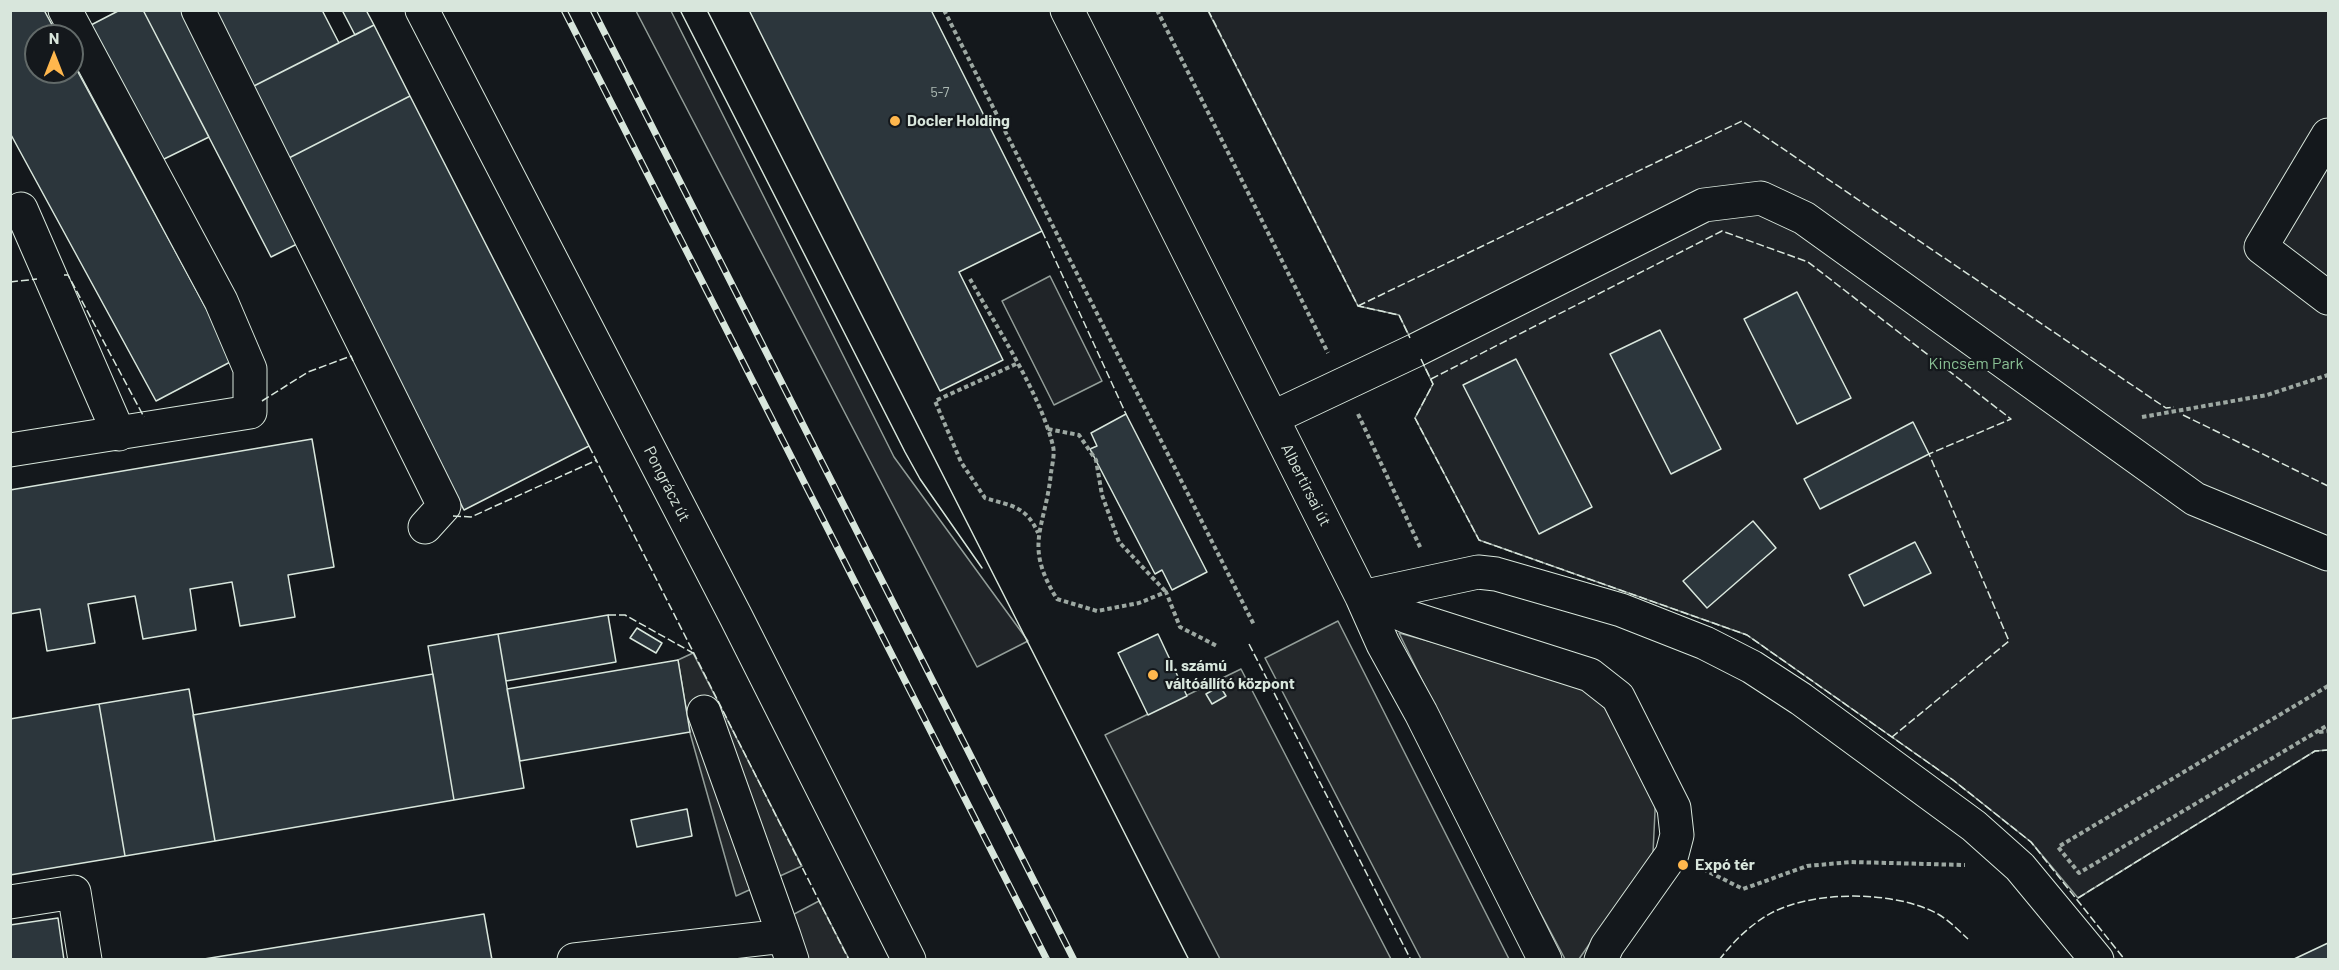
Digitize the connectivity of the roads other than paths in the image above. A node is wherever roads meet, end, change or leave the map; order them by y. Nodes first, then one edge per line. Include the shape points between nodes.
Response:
1 (65, 10) edge
2 (198, 10) edge
3 (422, 10) edge
4 (1067, 10) edge
5 (2328, 135) edge
6 (21, 209) dead end
7 (2328, 298) edge
8 (1272, 418) junction
9 (119, 434) junction
10 (10, 450) edge
11 (425, 527) dead end
12 (2328, 554) edge
13 (1362, 597) junction
14 (704, 712) dead end
15 (10, 902) edge
16 (788, 948) edge
17 (85, 960) edge
18 (574, 960) edge
19 (909, 960) edge
20 (1545, 960) edge
21 (1601, 960) edge
22 (2097, 960) edge

1 - 9 street via 221,301 250,369 250,412
2 - 11 street via 444,506
3 - 19 street, Pongrácz út
4 - 8 street, Albertirsai út
5 - 7 street via 2261,247
6 - 9 street
8 - 12 street via 1704,205 1761,198 1804,218 2195,499
8 - 13 street, Albertirsai út
9 - 10 street
13 - 20 street, Albertirsai út
13 - 21 street via 1408,616 1590,675 1618,697 1674,808 1677,836 1672,854
13 - 22 street via 1478,572 1496,574 1621,610 1705,643 1801,699 1974,826 2020,867
14 - 16 street
15 - 17 street via 74,892
16 - 18 street

